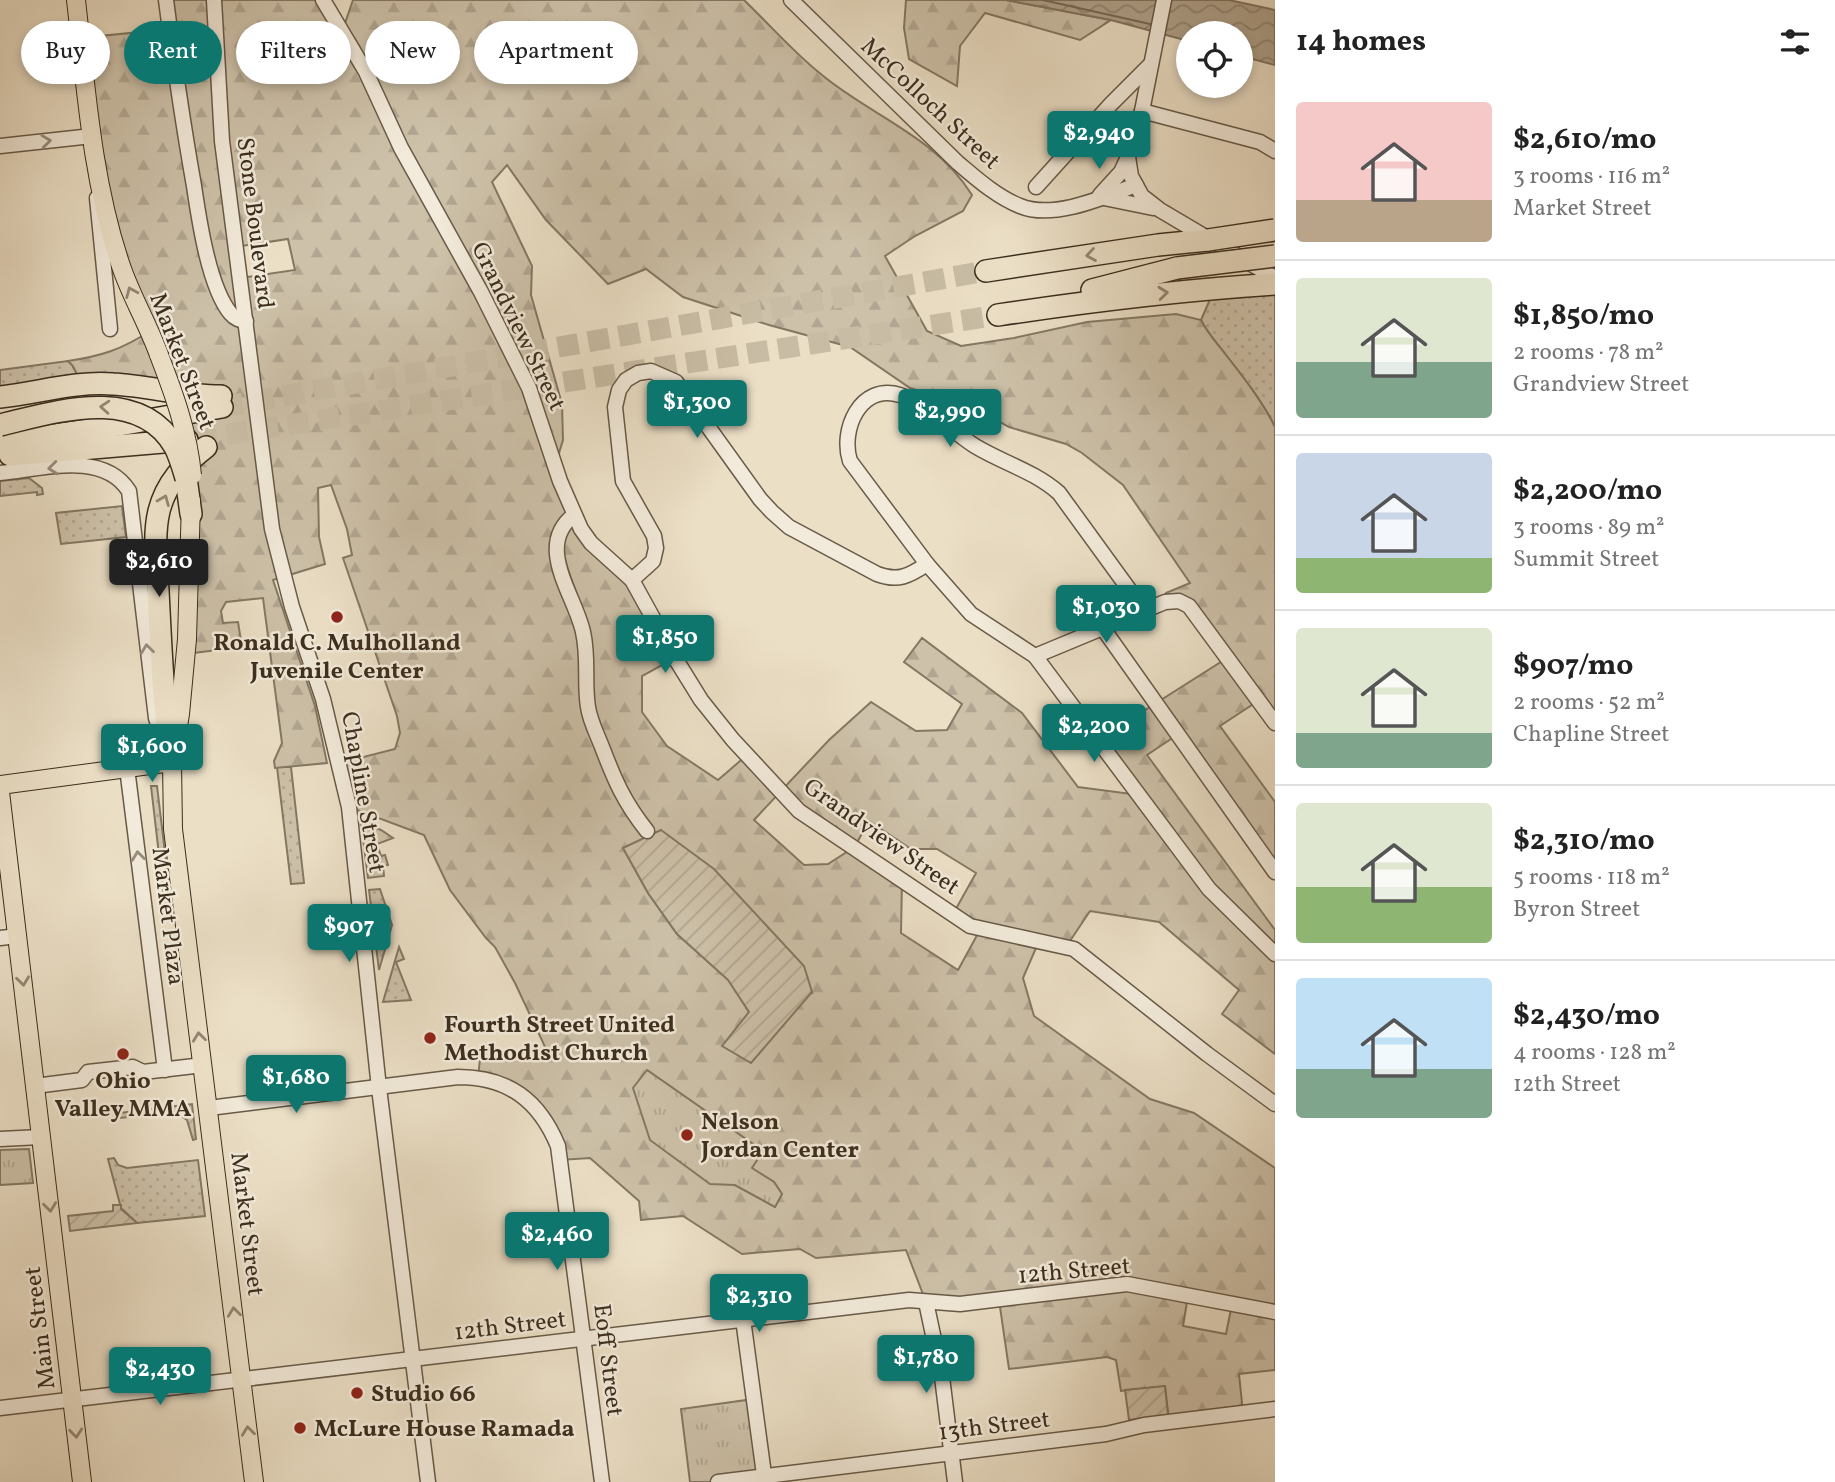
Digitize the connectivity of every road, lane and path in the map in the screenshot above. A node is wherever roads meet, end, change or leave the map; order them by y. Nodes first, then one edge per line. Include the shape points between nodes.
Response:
1 (76, 0) edge
2 (166, 0) edge
3 (214, 0) edge
4 (323, 0) edge
5 (791, 0) edge
6 (1164, 0) edge
7 (1151, 60) junction
8 (1142, 111) junction
9 (93, 142) junction
10 (0, 146) edge
11 (1275, 151) edge
12 (1128, 158) junction
13 (1136, 185) junction
14 (1036, 187) dead end
15 (1099, 199) junction
16 (1160, 210) junction
17 (1275, 230) edge
18 (1275, 238) edge
19 (1208, 240) junction
20 (1275, 256) edge
21 (986, 271) tunnel mouth
22 (1275, 278) edge
23 (1275, 284) edge
24 (246, 321) junction
25 (110, 329) dead end
26 (1, 397) edge
27 (0, 425) edge
28 (9, 448) edge
29 (263, 451) joint
30 (0, 473) edge
31 (189, 476) junction
32 (191, 514) joint
33 (574, 515) junction
34 (928, 564) junction
35 (632, 580) junction
36 (1144, 610) junction
37 (1102, 627) junction
38 (1035, 656) junction
39 (1275, 723) edge
40 (172, 762) junction
41 (127, 768) junction
42 (0, 785) edge
43 (0, 792) edge
44 (647, 831) dead end
45 (1275, 872) edge
46 (9, 937) edge
47 (1275, 954) edge
48 (203, 1065) junction
49 (165, 1070) junction
50 (35, 1086) junction
51 (379, 1088) junction
52 (1275, 1104) edge
53 (209, 1108) junction
54 (41, 1137) junction
55 (0, 1139) edge
56 (926, 1302) junction
57 (1275, 1312) edge
58 (743, 1319) junction
59 (584, 1339) junction
60 (413, 1360) junction
61 (242, 1379) junction
62 (73, 1400) junction
63 (0, 1408) edge
64 (1275, 1409) edge
65 (951, 1453) junction
66 (765, 1479) edge
67 (82, 1482) edge
68 (254, 1482) edge
69 (428, 1482) edge
70 (602, 1482) edge
71 (718, 1482) edge
72 (954, 1482) edge

1 - 9 main road, Market Street
2 - 24 street via 202,235 224,302 232,315
3 - 24 street, Stone Boulevard via 221,131
4 - 33 street, Grandview Street via 366,72 401,148 529,388
5 - 15 street, McColloch Street via 987,187 1022,207 1064,208
6 - 7 street
7 - 8 street
7 - 14 street
8 - 11 street via 1260,142
8 - 12 street
10 -> 9 street
9 - 25 street, Market Street
31 -> 9 main road, Market Street, bridge via 190,447 176,396 120,265
12 - 13 street
12 - 15 street
13 - 15 street, McColloch Street
13 - 16 street
15 - 16 street via 1119,199
16 - 22 street
17 - 19 highway, bridge
18 - 19 highway, bridge
19 -> 21 highway
20 -> 23 highway, bridge via 1177,268 998,315
24 - 29 street, Stone Boulevard
26 - 28 highway via 103,383 221,402
31 -> 27 highway, bridge via 163,432 147,419 122,410 85,408
40 -> 28 highway via 162,688 156,537 159,511 172,482 201,443
29 - 51 street, Chapline Street via 280,563 323,699 349,807
40 -> 30 street, Market Street via 156,718 129,491 105,469 85,465
31 - 32 highway
32 - 40 main road, Market Street via 187,639
33 - 35 street, Grandview Street via 591,543
33 - 44 street via 559,529 556,552 583,628 587,706 618,790
34 - 35 street via 911,575 890,579 789,527 760,499 676,382 651,371 626,380 615,407 623,481 654,536 656,548 653,561
34 - 36 street via 855,469 847,449 853,415 884,393 910,399 975,446 1046,482 1059,493
34 - 38 street via 971,614
35 - 52 street, Grandview Street via 701,700 799,811 970,926 1074,949
36 - 37 street
36 - 39 street via 1165,602 1189,606
37 - 38 street
37 - 45 street
38 - 47 street via 1209,888
40 - 41 main road
48 -> 40 main road, Market Street via 173,829
41 - 42 main road
49 -> 41 street, Market Plaza
43 - 46 main road, Main Street
46 -> 50 main road, Main Street
48 - 49 street
48 - 53 main road, Market Street
49 - 50 street via 143,1072 133,1067 88,1072 82,1080
50 - 54 main road, Main Street
51 - 53 street, Eoff Street
51 - 59 street, Eoff Street via 478,1078 501,1083 520,1094 542,1116 558,1146
51 - 60 street, Chapline Street
61 -> 53 main road, Market Street
54 - 55 street
54 -> 62 main road, Main Street
56 - 57 street, 12th Street via 960,1304 1127,1284
56 - 58 street, 12th Street via 909,1300
56 - 65 street via 942,1377
58 - 59 street, 12th Street
58 - 66 street
59 - 60 street, 12th Street
59 - 70 street, Eoff Street
60 - 61 street, 12th Street
60 - 69 street, Chapline Street
61 - 62 street, 12th Street
68 -> 61 main road, Market Street
62 - 63 street, 12th Street
62 -> 67 main road, Main Street
64 - 65 street, 13th Street
65 - 66 street, 13th Street
65 - 72 street
66 - 71 street, 13th Street

